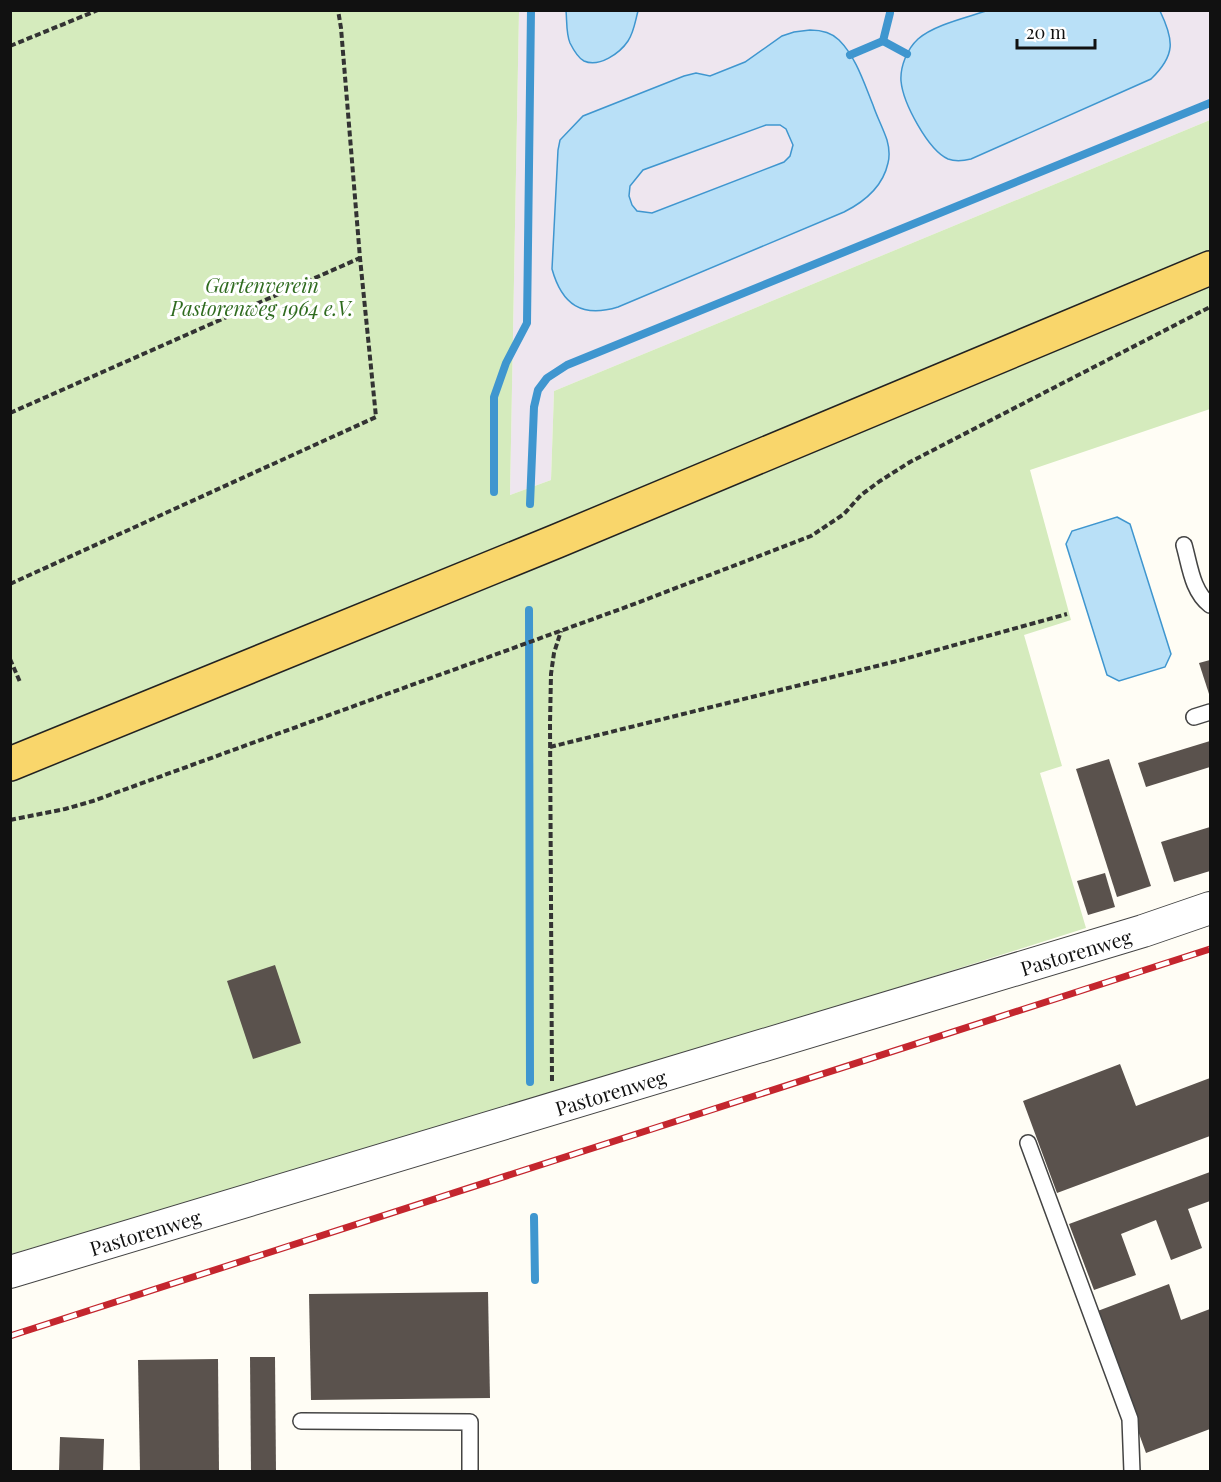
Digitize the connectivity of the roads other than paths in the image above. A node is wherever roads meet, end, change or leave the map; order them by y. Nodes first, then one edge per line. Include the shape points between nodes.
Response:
1 (1210, 268) edge
2 (1184, 545) dead end
3 (1210, 605) edge
4 (1210, 712) edge
5 (1194, 717) dead end
6 (10, 764) edge
7 (1210, 908) edge
8 (1028, 1143) dead end
9 (10, 1272) edge
10 (301, 1421) dead end
11 (470, 1472) edge
12 (1132, 1472) edge

1 - 6 main road
2 - 3 lane via 1197,591
4 - 5 lane
7 - 9 street, Pastorenweg
8 - 12 lane via 1130,1419
10 - 11 lane via 470,1422

